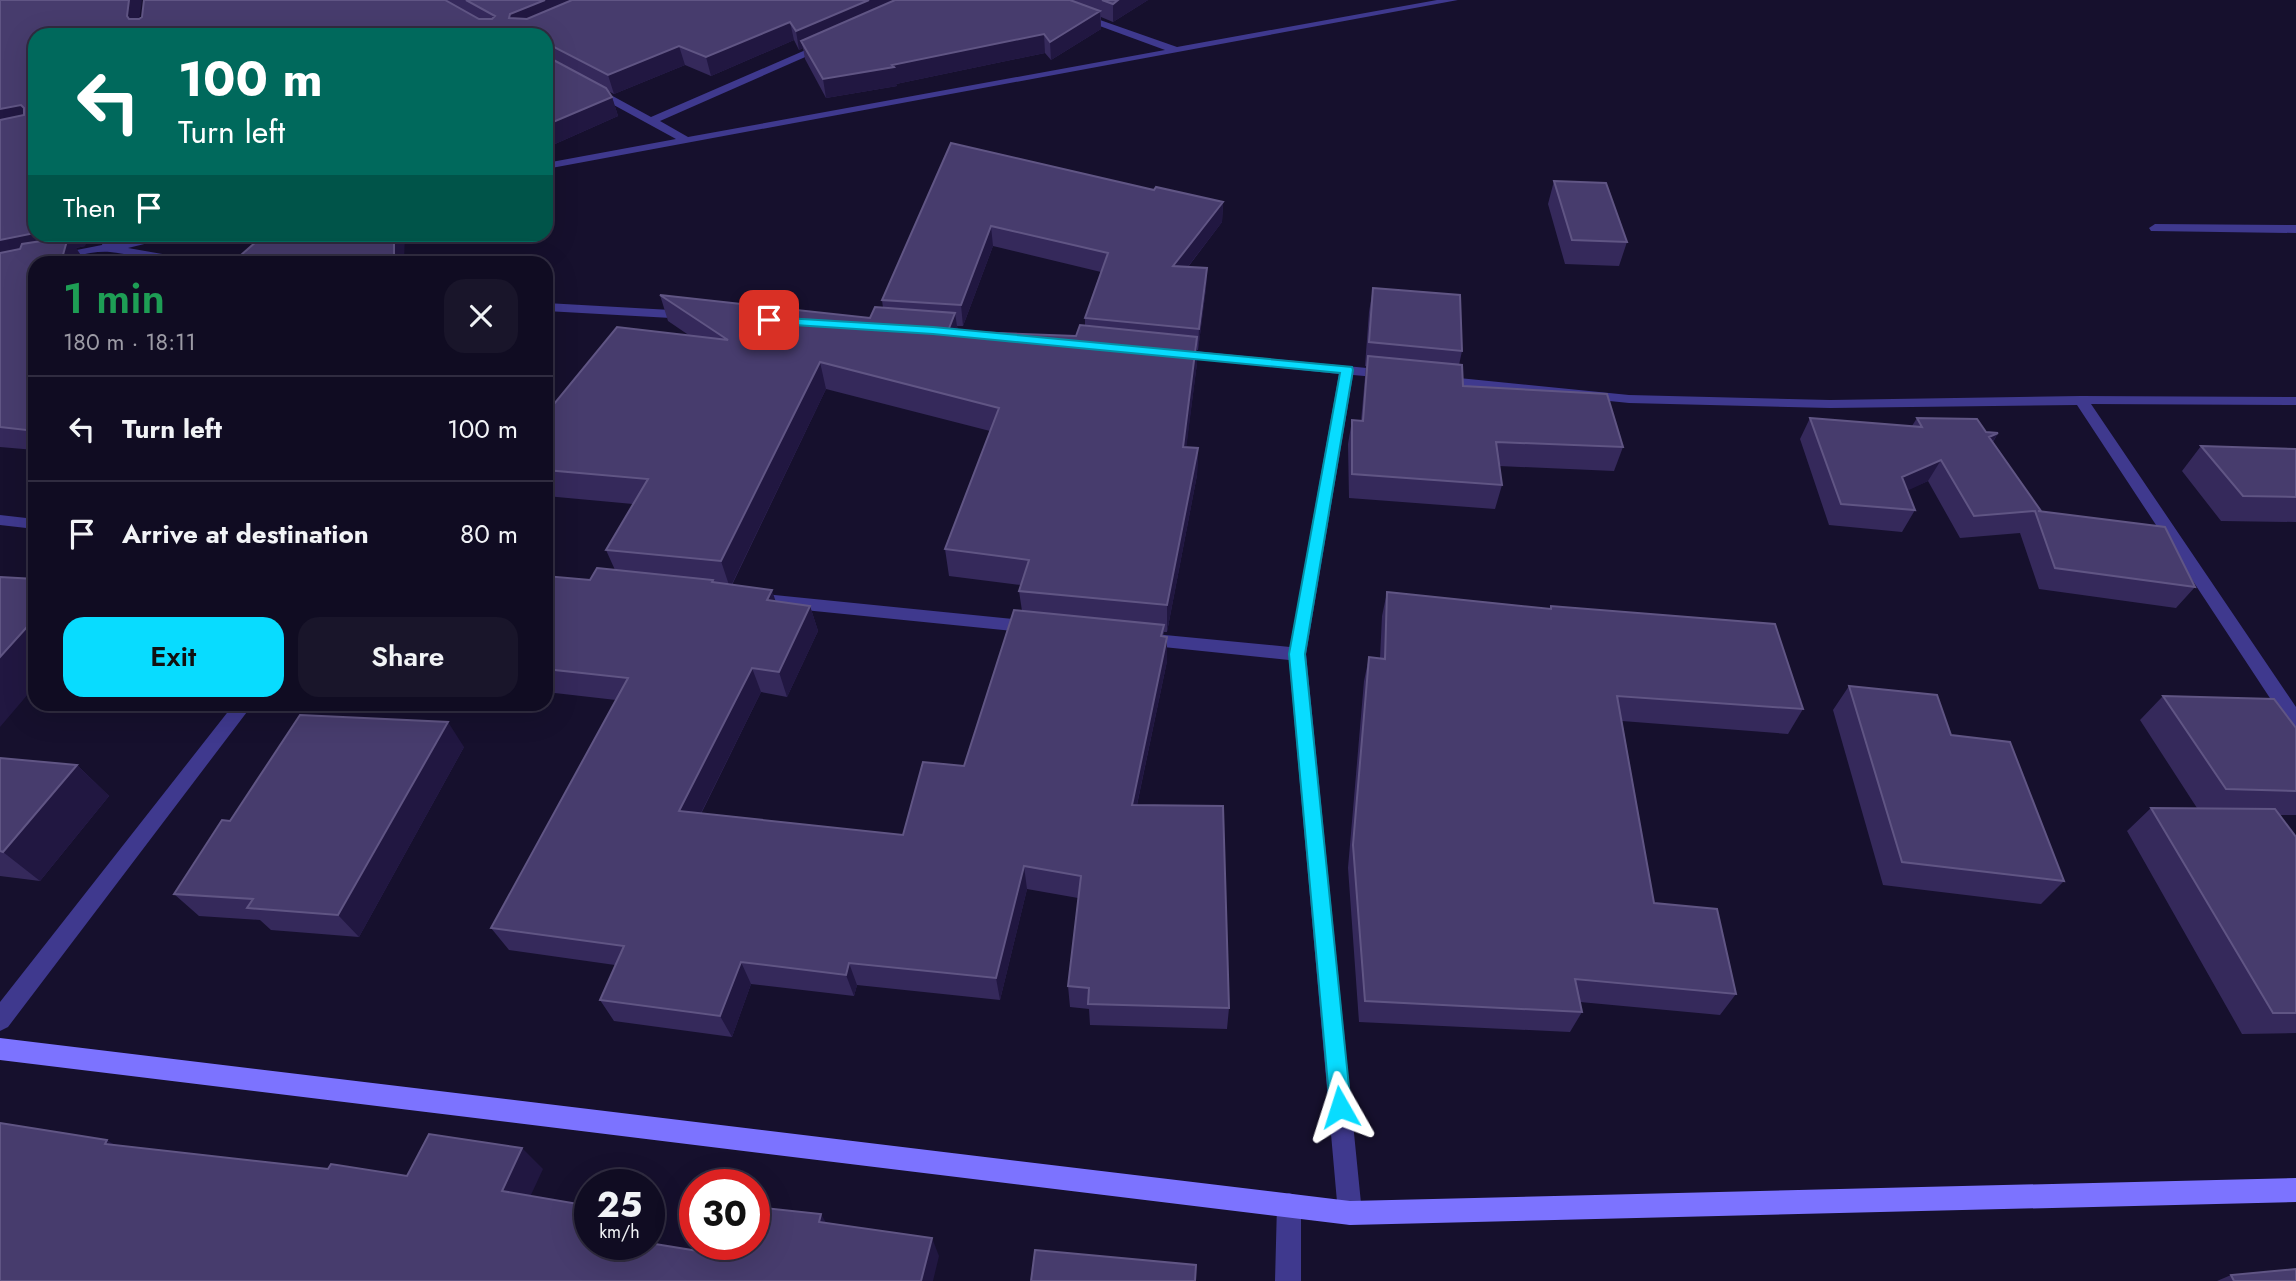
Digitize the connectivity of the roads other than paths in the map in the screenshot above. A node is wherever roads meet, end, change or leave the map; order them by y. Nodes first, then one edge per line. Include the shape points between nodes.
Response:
1 (1034, 0) edge
2 (1453, 0) edge
3 (838, 39) edge
4 (1179, 51) junction
5 (581, 83) edge
6 (651, 121) junction
7 (686, 140) junction
8 (553, 165) edge
9 (2155, 228) dead end
10 (2296, 229) edge
11 (106, 242) edge
12 (114, 242) edge
13 (56, 256) edge
14 (164, 256) edge
15 (553, 308) edge
16 (700, 316) edge
17 (1154, 352) edge
18 (1347, 370) junction
19 (1401, 376) edge
20 (1428, 378) edge
21 (2081, 400) junction
22 (2296, 401) edge
23 (0, 520) edge
24 (28, 523) edge
25 (741, 597) edge
26 (1046, 629) edge
27 (1130, 637) edge
28 (1297, 654) junction
29 (239, 711) edge
30 (2296, 722) edge
31 (0, 1020) edge
32 (0, 1049) edge
33 (2296, 1190) edge
34 (1289, 1205) junction
35 (1350, 1213) junction
36 (1288, 1281) edge

1 - 4 street
2 - 4 street
3 - 6 street
4 - 7 street
5 - 6 street
6 - 7 street
7 - 8 street
9 - 10 street
11 - 13 street
12 - 14 street
15 - 16 street
17 - 18 street
18 - 19 street
18 - 28 street
20 - 21 street via 1629,399 1830,404
21 - 22 street
21 - 30 street
23 - 24 street
25 - 26 street
27 - 28 street
28 - 35 street
29 - 31 street
32 - 34 main road
33 - 35 main road
34 - 35 main road
34 - 36 street

